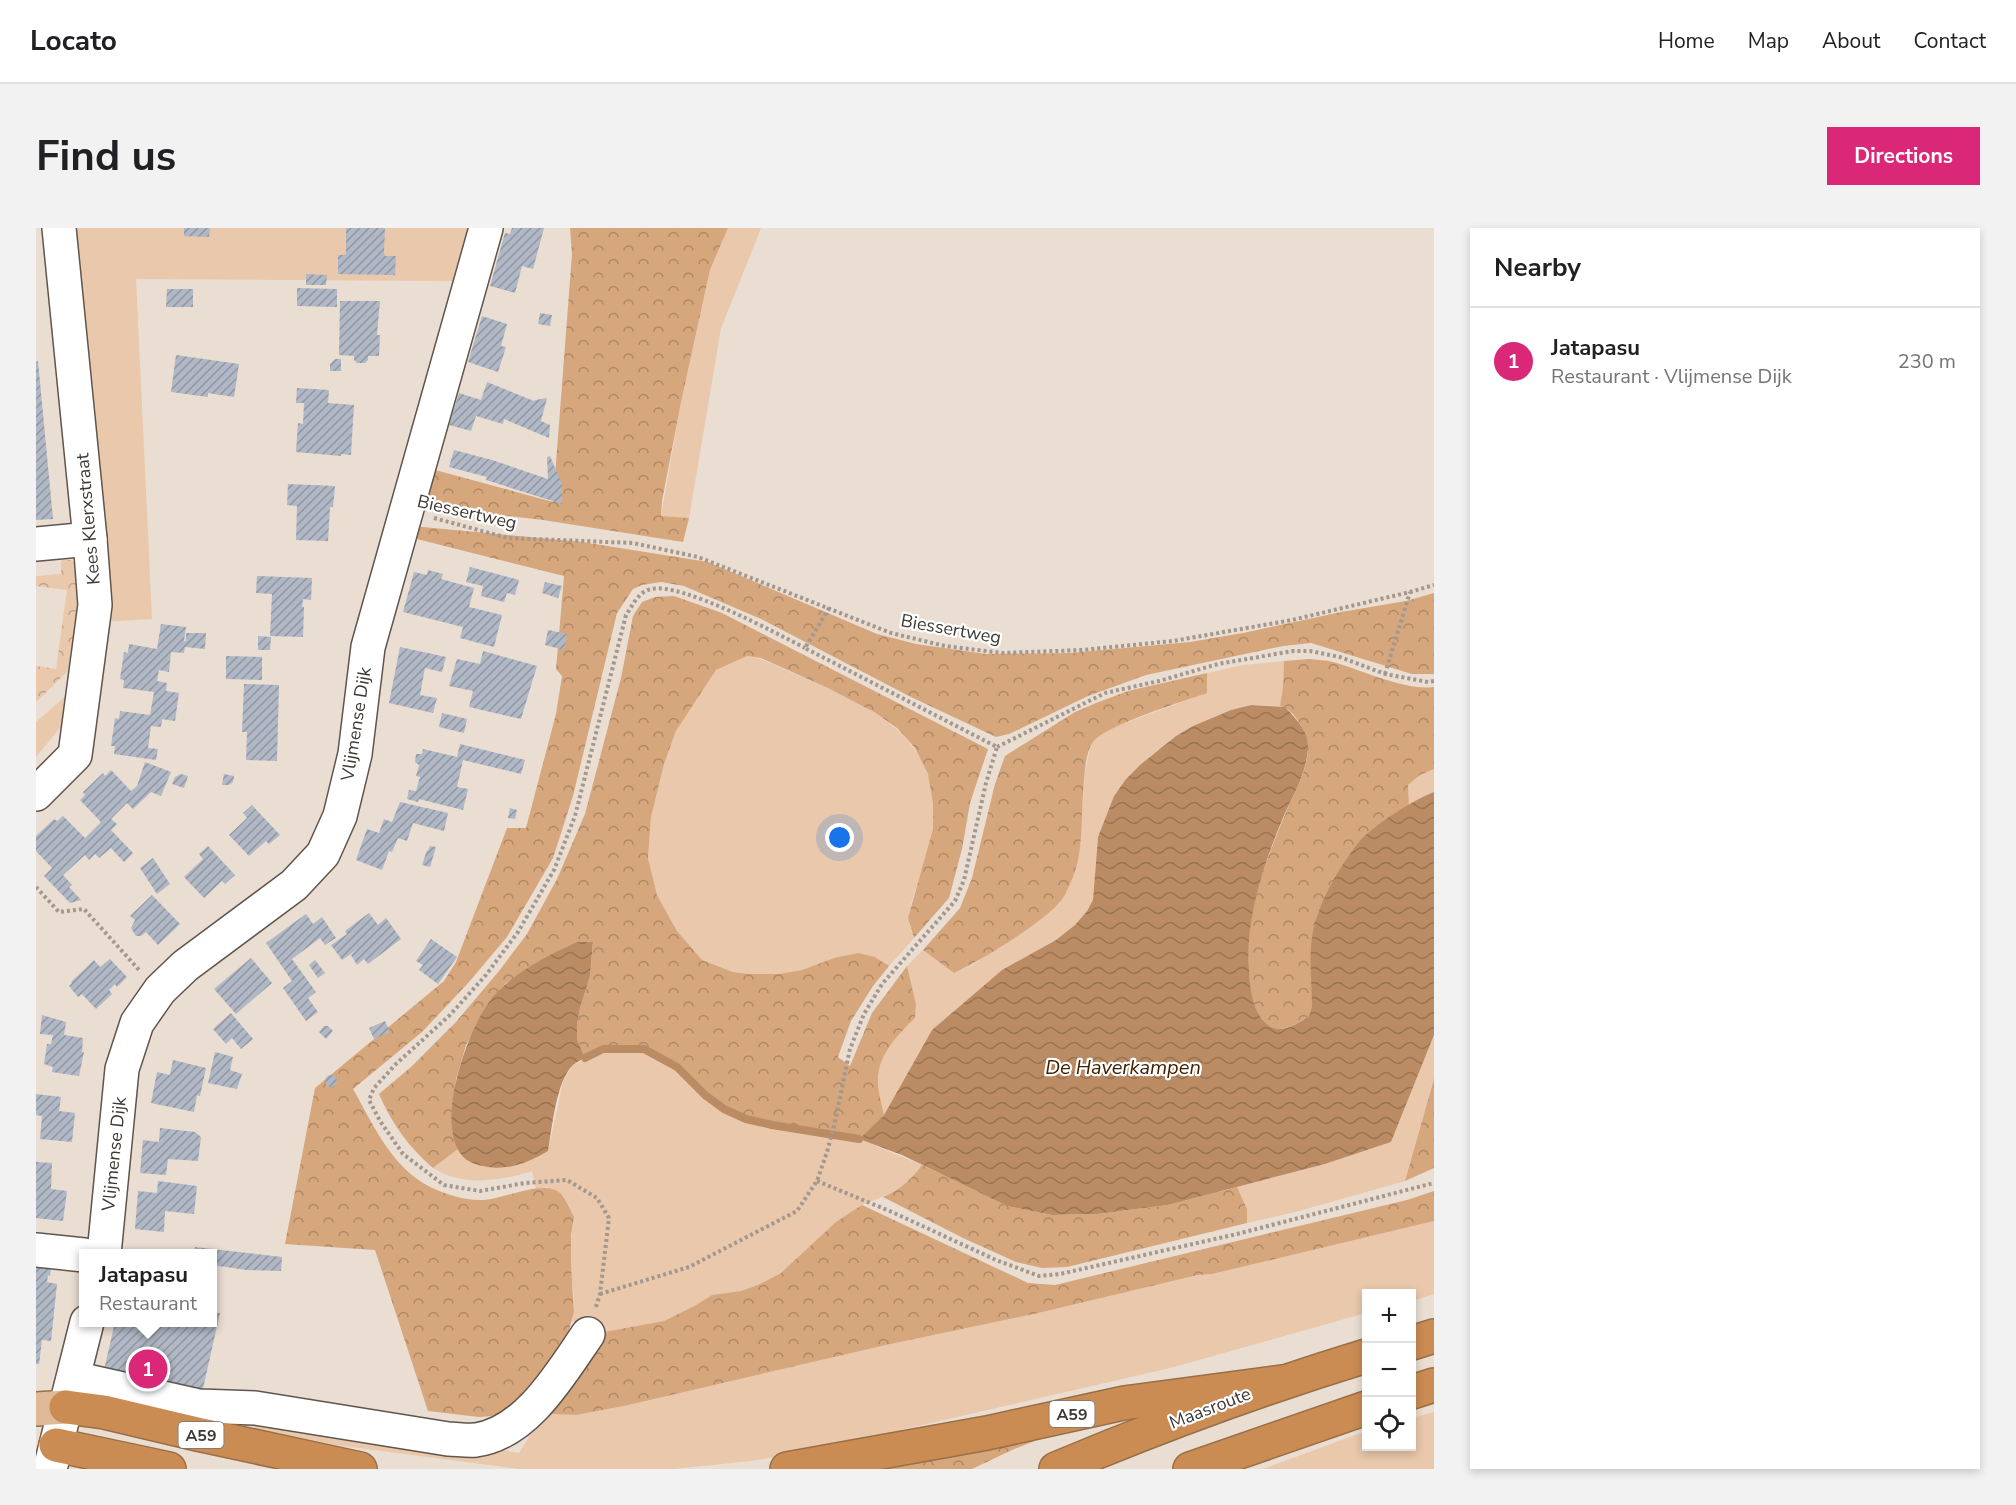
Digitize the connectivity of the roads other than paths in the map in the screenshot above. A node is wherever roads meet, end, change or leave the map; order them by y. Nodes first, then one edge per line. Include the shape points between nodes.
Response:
1 (59, 228) edge
2 (486, 228) edge
3 (90, 539) junction
4 (36, 544) edge
5 (36, 794) edge
6 (104, 1249) edge
7 (36, 1250) edge
8 (79, 1254) edge
9 (86, 1327) edge
10 (588, 1334) dead end
11 (1434, 1336) edge
12 (1416, 1342) edge
13 (1362, 1357) edge
14 (1282, 1382) junction
15 (1434, 1385) edge
16 (1416, 1391) edge
17 (59, 1398) edge
18 (1362, 1409) edge
19 (47, 1452) edge
20 (169, 1469) edge
21 (360, 1469) edge
22 (787, 1469) edge
23 (1056, 1469) edge
24 (1190, 1469) edge

1 - 3 street, Kees Klerxstraat
2 - 6 street, Vlijmense Dijk via 368,647 355,754 340,816 323,854 294,885 185,966 160,990 137,1023 122,1069
3 - 4 street
3 - 5 street, Kees Klerxstraat via 95,605 75,755
7 - 8 street
9 - 17 street
10 - 17 street via 555,1382 523,1418 500,1433 475,1440 255,1408
11 - 12 highway
13 - 14 highway, Maasroute / A59
14 - 22 highway, A59 via 1125,1403
14 - 23 highway, Maasroute / A59
15 - 16 highway
17 - 19 street
17 - 21 highway, A59 via 196,1434
18 - 24 highway
19 - 20 highway, A59

